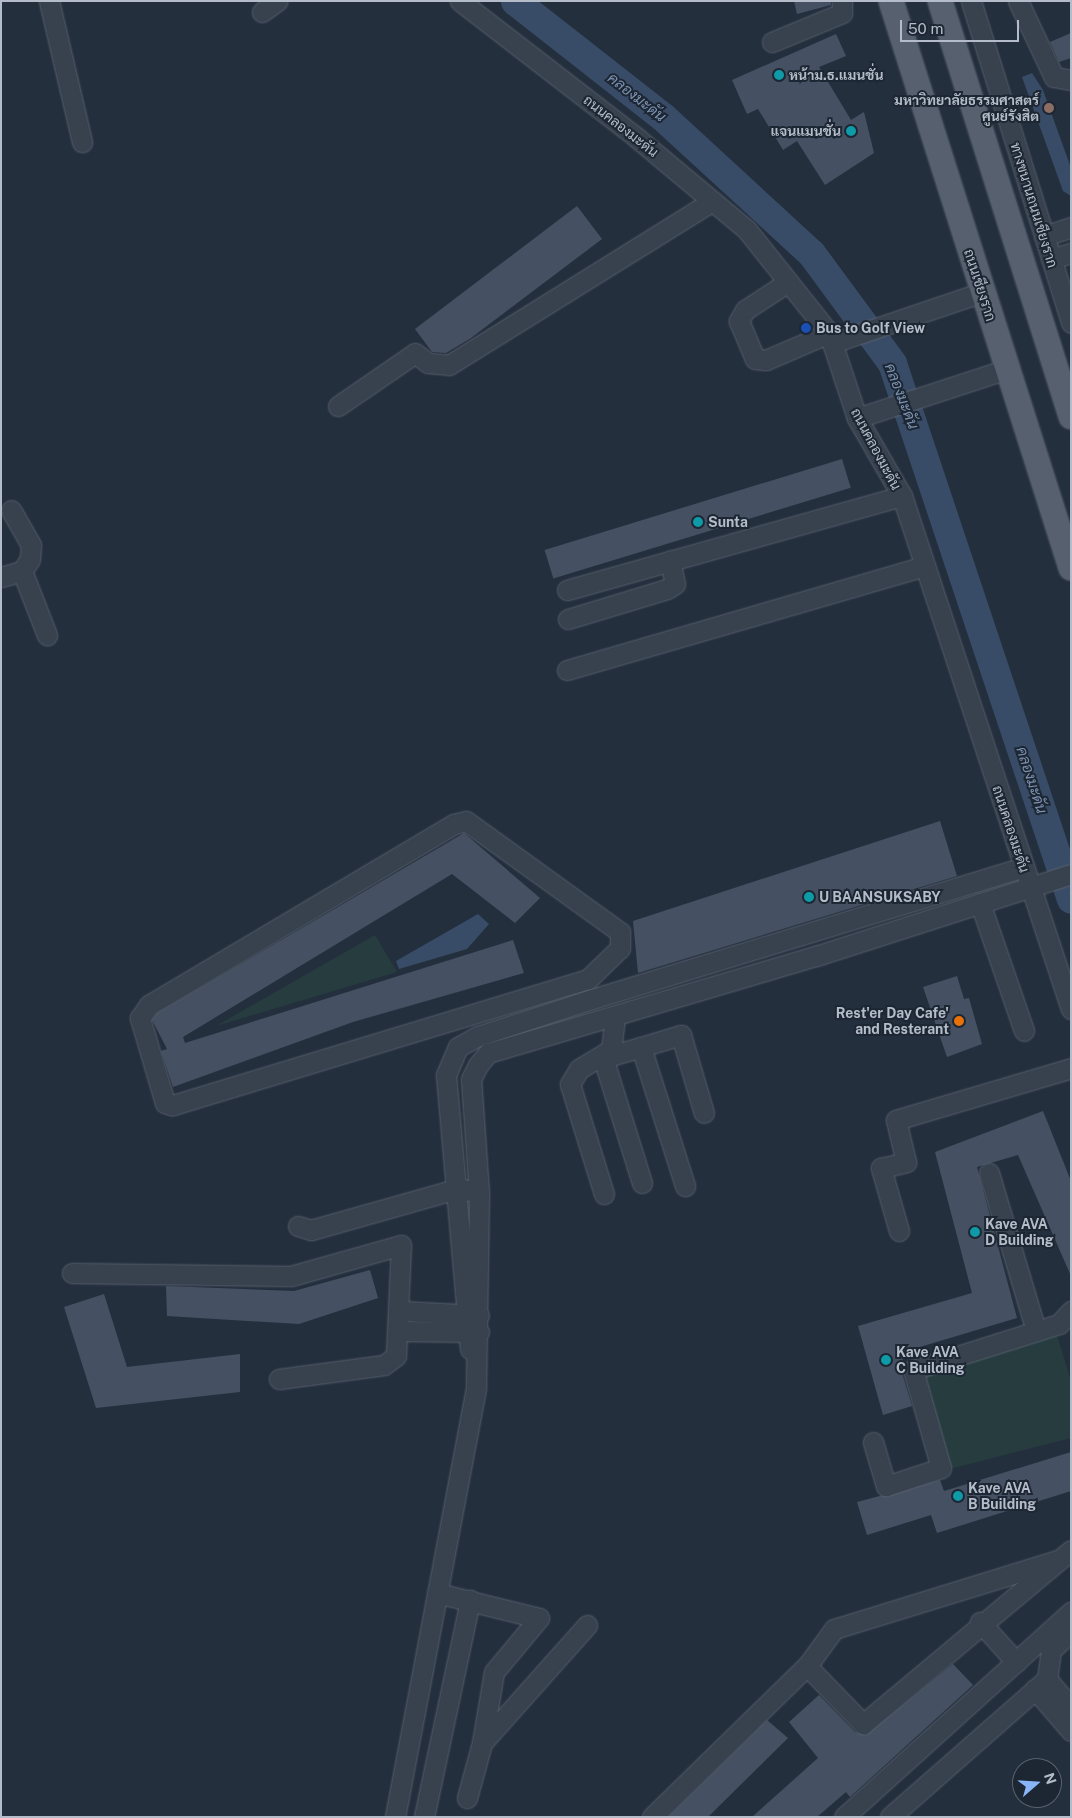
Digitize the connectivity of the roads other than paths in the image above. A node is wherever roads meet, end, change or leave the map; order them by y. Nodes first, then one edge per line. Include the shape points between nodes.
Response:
1 (49, 1) edge
2 (460, 1) edge
3 (842, 1) edge
4 (891, 1) edge
5 (940, 1) edge
6 (971, 1) edge
7 (1018, 1) edge
8 (772, 42) dead end
9 (1071, 80) edge
10 (82, 142) dead end
11 (712, 201) junction
12 (1071, 227) edge
13 (1044, 236) junction
14 (1071, 252) edge
15 (1051, 259) junction
16 (788, 282) junction
17 (983, 292) junction
18 (1067, 296) edge
19 (1071, 323) edge
20 (836, 338) junction
21 (1008, 369) junction
22 (338, 406) dead end
23 (862, 417) junction
24 (1071, 417) edge
25 (902, 496) junction
26 (11, 510) dead end
27 (670, 561) junction
28 (925, 566) junction
29 (1071, 568) edge
30 (22, 571) junction
31 (1, 577) edge
32 (567, 590) dead end
33 (568, 618) dead end
34 (47, 635) dead end
35 (567, 670) dead end
36 (1024, 867) junction
37 (1071, 874) edge
38 (1035, 884) junction
39 (980, 903) junction
40 (588, 979) junction
41 (592, 999) junction
42 (1071, 1009) edge
43 (606, 1018) junction
44 (1024, 1031) dead end
45 (478, 1036) junction
46 (641, 1047) junction
47 (488, 1053) junction
48 (603, 1058) junction
49 (1071, 1068) edge
50 (446, 1075) junction
51 (471, 1079) junction
52 (704, 1113) dead end
53 (989, 1173) dead end
54 (642, 1183) dead end
55 (685, 1186) dead end
56 (459, 1188) junction
57 (479, 1193) junction
58 (604, 1194) dead end
59 (298, 1226) dead end
60 (899, 1231) dead end
61 (72, 1273) dead end
62 (400, 1311) junction
63 (1071, 1311) edge
64 (473, 1323) junction
65 (400, 1331) junction
66 (1036, 1331) junction
67 (279, 1379) dead end
68 (873, 1442) dead end
69 (1064, 1554) edge
70 (437, 1593) junction
71 (470, 1600) junction
72 (1071, 1612) edge
73 (980, 1622) junction
74 (587, 1625) dead end
75 (1071, 1632) edge
76 (1016, 1662) junction
77 (807, 1666) junction
78 (1041, 1684) junction
79 (1069, 1720) edge
80 (482, 1743) junction
81 (467, 1798) dead end
82 (395, 1817) edge
83 (424, 1817) edge
84 (652, 1817) edge
85 (844, 1817) edge
86 (890, 1817) edge

1 - 10 street
2 - 11 street, ถนนคลองมะดัน
3 - 8 street via 842,13
4 - 17 main road, ถนนเชียงราก
5 - 24 main road
6 - 13 street, ทางขนานถนนเชียงราก
7 - 9 street via 1054,77
11 - 16 street, ถนนคลองมะดัน via 746,230
11 - 22 street via 449,365 433,364 414,354
12 - 13 street
13 - 15 street, ทางขนานถนนเชียงราก
14 - 15 street
15 - 18 street, ทางขนานถนนเชียงราก
16 - 20 street, ถนนคลองมะดัน
16 - 20 street via 745,310 738,321 755,359 766,360
17 - 20 street
17 - 21 main road, ถนนเชียงราก
18 - 19 street, ทางขนานถนนเชียงราก
20 - 23 street, ถนนคลองมะดัน
21 - 23 street
21 - 29 main road, ถนนเชียงราก
23 - 25 street, ถนนคลองมะดัน
25 - 27 street
25 - 28 street, ถนนคลองมะดัน
26 - 30 street via 31,546
27 - 32 street
27 - 33 street via 675,584 667,590
28 - 35 street
28 - 36 street, ถนนคลองมะดัน
30 - 31 street
30 - 34 street
36 - 38 street, ถนนคลองมะดัน
36 - 41 street
37 - 38 street
38 - 39 street
38 - 42 street, ถนนคลองมะดัน
39 - 43 street
39 - 44 street
40 - 40 street via 172,1105 159,1095 140,1018 148,1005 454,824 466,821 620,932 620,948
40 - 41 street
41 - 43 street
41 - 45 street
43 - 47 street
43 - 48 street via 614,1043
45 - 47 street
45 - 50 street via 458,1048
46 - 48 street
46 - 52 street via 681,1035
46 - 55 street
47 - 51 street
48 - 54 street
48 - 58 street via 579,1069 570,1084
49 - 60 street via 896,1120 906,1162 881,1168
50 - 51 street
50 - 56 street
51 - 57 street
53 - 66 street
56 - 57 street
56 - 59 street via 312,1230
56 - 64 street
57 - 64 street
61 - 62 street via 291,1276 401,1245
62 - 64 street
62 - 65 street
63 - 66 street via 1059,1324
64 - 65 street
64 - 70 street via 476,1387
65 - 67 street via 396,1356 384,1365
66 - 68 street via 913,1370 941,1468 886,1486
69 - 73 street
69 - 77 street via 834,1629
70 - 71 street
70 - 82 street
71 - 80 street via 538,1618 494,1672
71 - 83 street
72 - 76 street
73 - 76 street
73 - 77 street via 863,1724
74 - 80 street
75 - 78 street via 1051,1650
76 - 85 street
77 - 84 street
78 - 79 street
78 - 86 street
80 - 81 street

